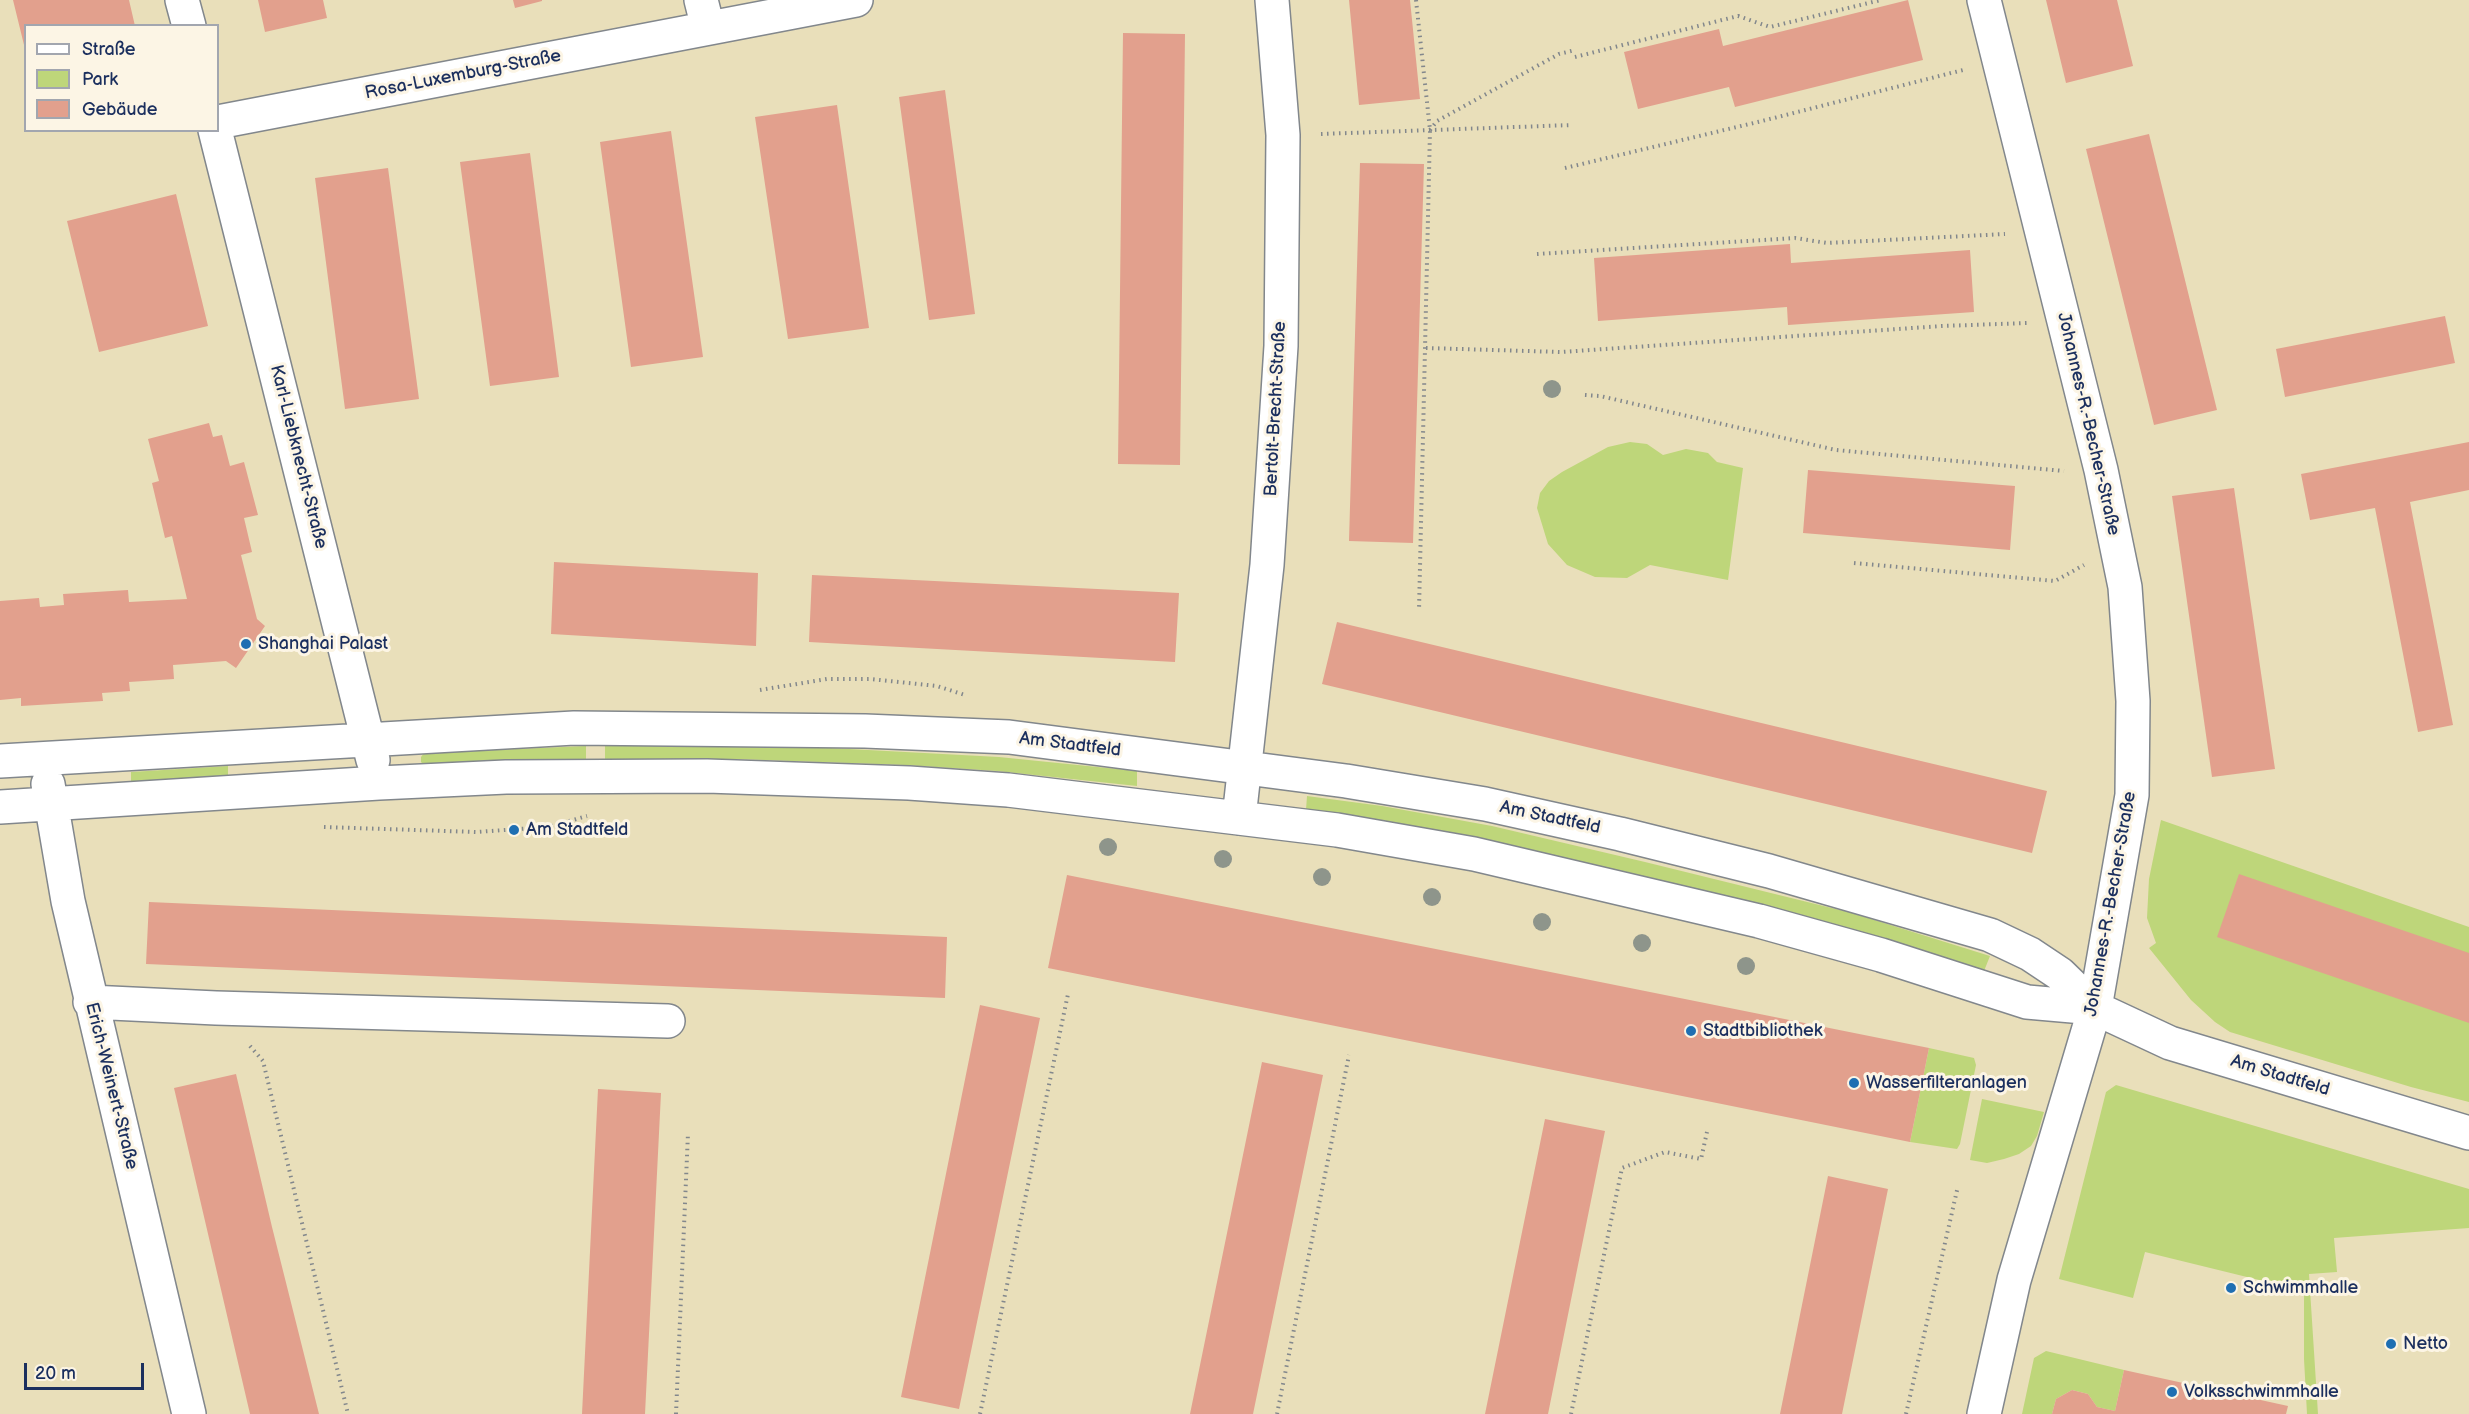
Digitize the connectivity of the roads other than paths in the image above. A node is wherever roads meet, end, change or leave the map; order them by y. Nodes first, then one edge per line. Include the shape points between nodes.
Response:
1 (182, 0) edge
2 (856, 0) edge
3 (1272, 0) edge
4 (1984, 0) edge
5 (705, 14) edge
6 (188, 24) edge
7 (219, 122) edge
8 (216, 132) edge
9 (368, 739) junction
10 (44, 757) junction
11 (0, 761) edge
12 (1246, 767) junction
13 (379, 783) junction
14 (50, 804) junction
15 (0, 807) edge
16 (1239, 818) junction
17 (90, 1002) junction
18 (2095, 1008) junction
19 (668, 1021) dead end
20 (2469, 1133) edge
21 (189, 1414) edge
22 (1984, 1414) edge

1 - 6 street
2 - 5 street, Rosa-Luxemburg-Straße
3 - 12 street, Bertolt-Brecht-Straße via 1283,135 1281,346 1267,565
4 - 18 street, Johannes-R.-Becher-Straße via 2101,470 2125,587 2133,701 2132,795
5 - 7 street, Rosa-Luxemburg-Straße
8 - 9 street, Karl-Liebknecht-Straße
9 - 10 street, Am Stadtfeld
9 - 12 street, Am Stadtfeld via 574,728 865,731 1009,737
9 - 13 street, Karl-Liebknecht-Straße
10 - 11 street, Am Stadtfeld
10 - 14 street, Erich-Weinert-Straße
12 - 16 street, Bertolt-Brecht-Straße
12 - 18 street, Am Stadtfeld via 1485,804 1620,834 1871,899 1990,935 2030,954 2060,974
13 - 14 street, Am Stadtfeld
13 - 16 street, Am Stadtfeld via 506,777 707,776 909,783 1008,790
14 - 15 street, Am Stadtfeld
14 - 17 street, Erich-Weinert-Straße
16 - 18 street, Am Stadtfeld via 1474,854 1760,921 2027,1002
17 - 19 street
17 - 21 street, Erich-Weinert-Straße
18 - 20 street, Am Stadtfeld via 2170,1043
18 - 22 street, Johannes-R.-Becher-Straße via 2013,1280

